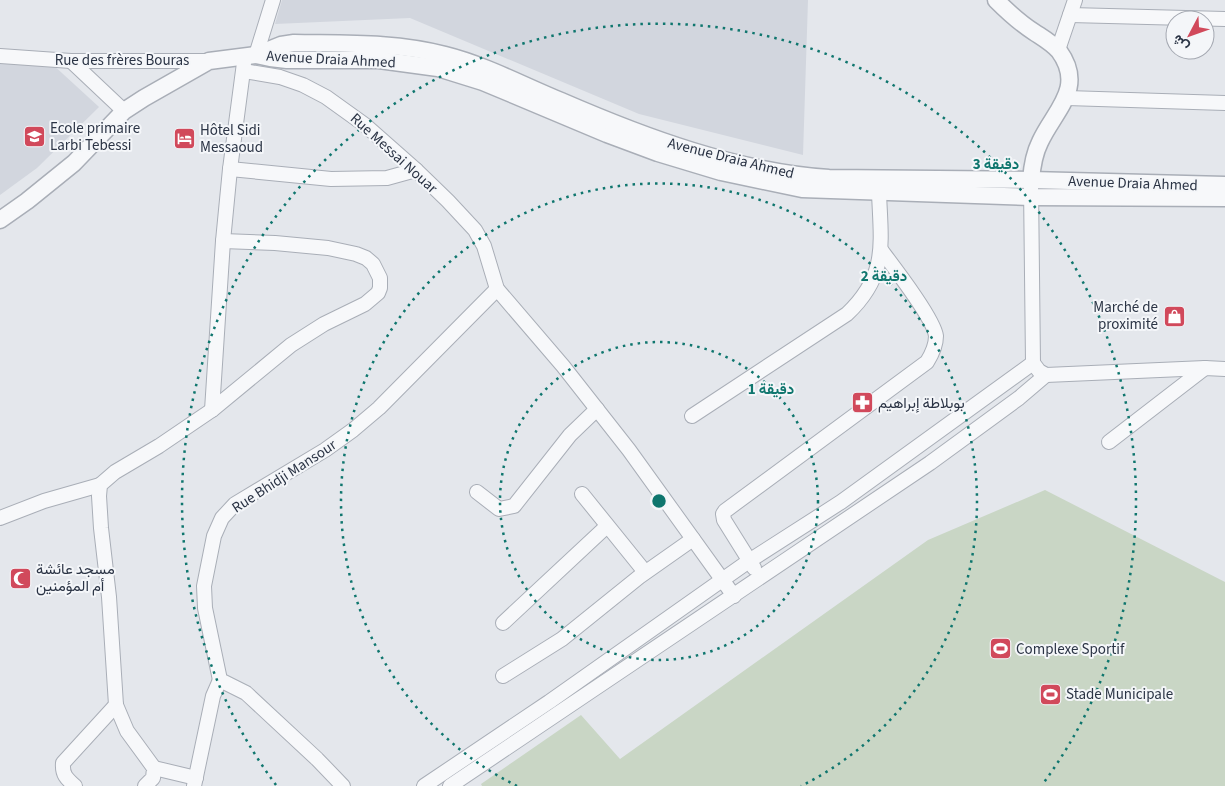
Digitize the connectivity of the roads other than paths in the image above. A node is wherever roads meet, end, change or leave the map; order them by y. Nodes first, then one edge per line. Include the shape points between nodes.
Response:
1 (272, 0) edge
2 (996, 0) edge
3 (1076, 0) edge
4 (1070, 15) junction
5 (1225, 19) edge
6 (1058, 50) junction
7 (0, 56) edge
8 (70, 61) junction
9 (209, 61) junction
10 (248, 61) junction
11 (1067, 98) junction
12 (1225, 103) edge
13 (556, 105) junction
14 (124, 111) junction
15 (230, 169) junction
16 (416, 170) junction
17 (1031, 180) junction
18 (1225, 185) edge
19 (879, 193) junction
20 (1031, 197) junction
21 (1225, 198) edge
22 (0, 220) edge
23 (223, 241) junction
24 (882, 250) junction
25 (497, 289) junction
26 (1033, 363) junction
27 (1204, 368) junction
28 (1225, 369) edge
29 (1046, 375) junction
30 (597, 409) junction
31 (212, 410) junction
32 (692, 416) dead end
33 (1110, 442) dead end
34 (100, 485) junction
35 (476, 492) dead end
36 (582, 494) dead end
37 (0, 518) edge
38 (607, 526) junction
39 (693, 539) junction
40 (749, 562) junction
41 (646, 572) junction
42 (760, 577) junction
43 (722, 581) junction
44 (734, 596) junction
45 (503, 623) dead end
46 (503, 676) dead end
47 (220, 680) junction
48 (116, 705) junction
49 (154, 768) junction
50 (195, 782) edge
51 (75, 786) edge
52 (145, 786) edge
53 (343, 786) edge
54 (424, 786) edge
55 (450, 786) edge

1 - 10 street
2 - 6 street
3 - 4 street
4 - 5 street
4 - 6 street
6 - 11 street via 1068,74
7 - 8 street, Rue des frères Bouras
8 - 9 street, Rue des frères Bouras
8 - 14 street
9 - 10 street, Rue des frères Bouras
9 - 14 street
10 - 13 street, Avenue Draia Ahmed via 270,58 379,60 438,68
10 - 15 street
10 - 16 street, Rue Messai Nouar via 326,96
11 - 12 street
11 - 17 street via 1039,143
13 - 17 street, Avenue Draia Ahmed via 671,144 766,170 803,176
13 - 19 street, Avenue Draia Ahmed via 607,134 696,165 802,189
14 - 22 street via 74,163
15 - 16 street via 332,179 387,178
15 - 23 street
16 - 25 street, Rue Messai Nouar via 474,230 484,246
17 - 18 street, Avenue Draia Ahmed
17 - 20 street
19 - 20 street, Avenue Draia Ahmed
19 - 24 street
20 - 21 street, Avenue Draia Ahmed
20 - 26 street
23 - 31 street
23 - 31 street via 328,248 356,254 373,264 380,278 380,288 365,304 291,344
24 - 32 street via 870,287 847,314
24 - 40 street via 933,327 936,336 931,356 723,514
25 - 30 street
25 - 47 street, Rue Bhidji Mansour via 353,430 235,504 222,518 214,536 204,586 205,608
26 - 29 street
26 - 40 street via 841,502
27 - 28 street
27 - 29 street
27 - 33 street
29 - 42 street via 930,463
30 - 35 street via 570,436 514,506 499,509
30 - 39 street
31 - 34 street
34 - 37 street
34 - 48 street
36 - 38 street
38 - 41 street
38 - 45 street
39 - 41 street
39 - 43 street
40 - 42 street
40 - 43 street
41 - 46 street via 562,638
42 - 44 street
43 - 44 street
43 - 54 street
44 - 55 street
47 - 50 street via 213,696
47 - 53 street via 246,693
48 - 49 street via 127,731
48 - 51 street via 63,763 64,776
49 - 50 street
49 - 52 street via 153,778

